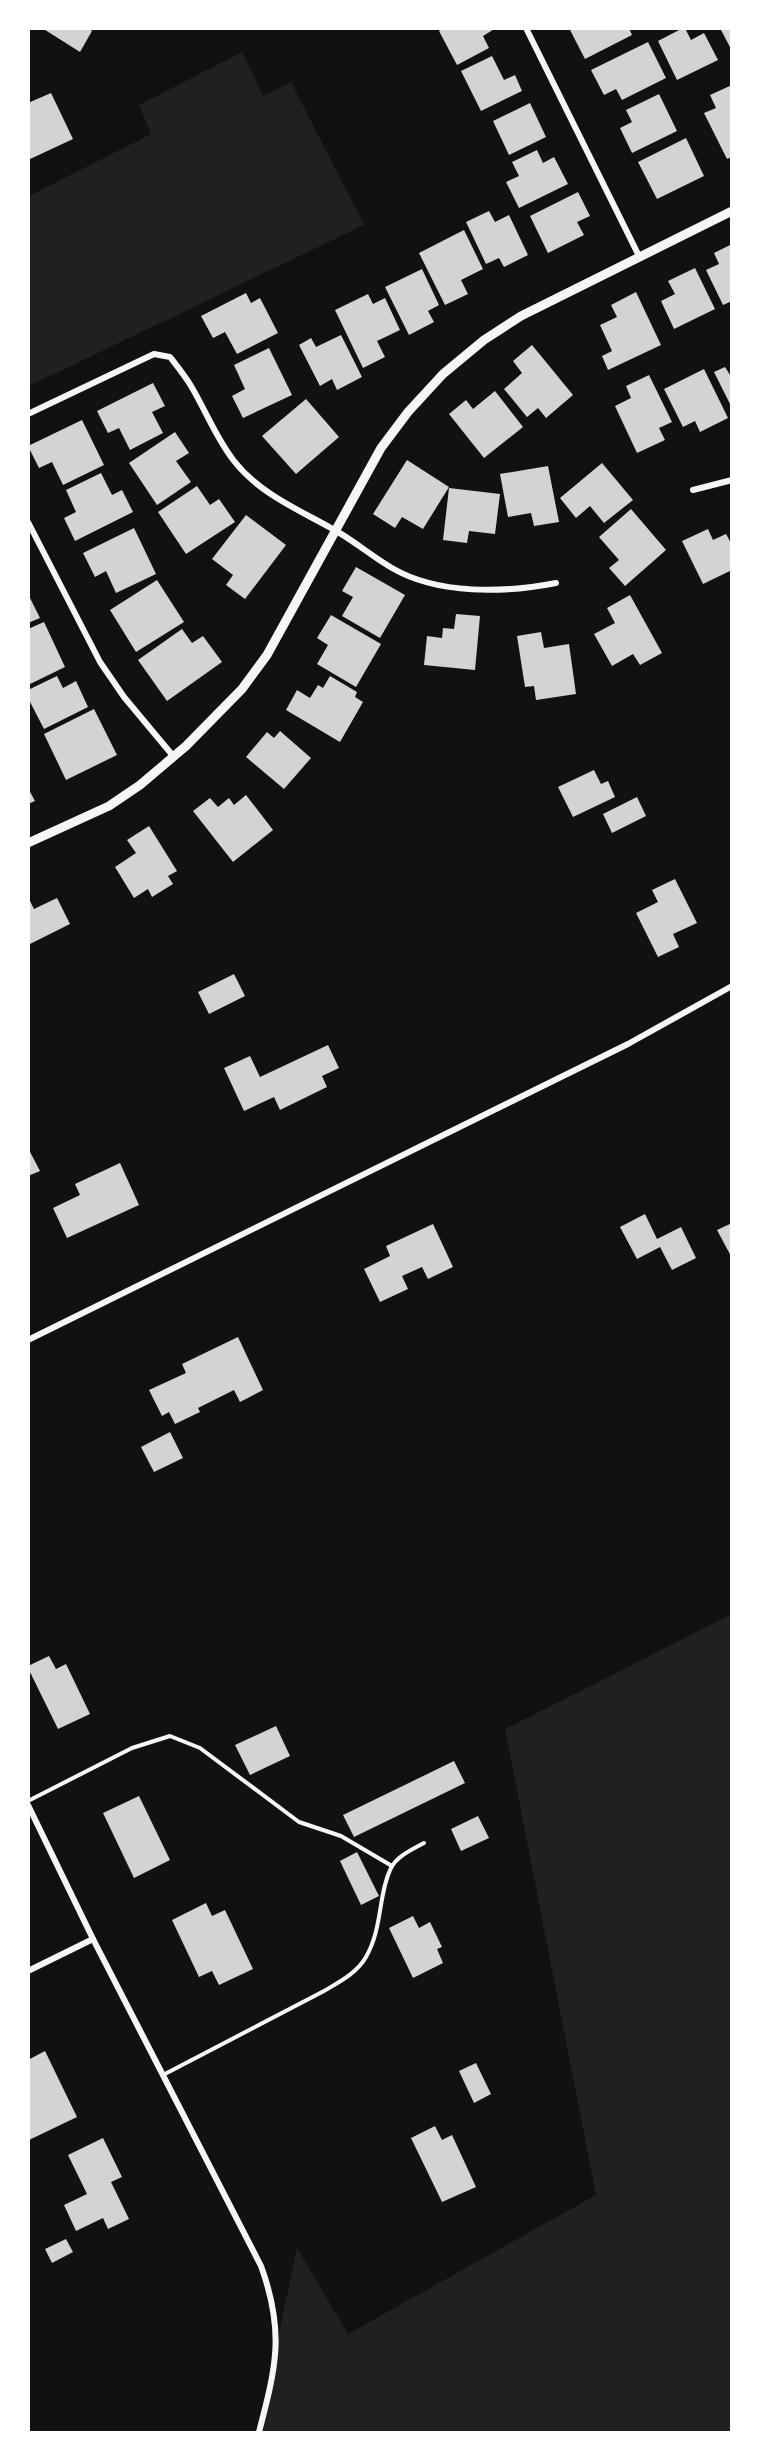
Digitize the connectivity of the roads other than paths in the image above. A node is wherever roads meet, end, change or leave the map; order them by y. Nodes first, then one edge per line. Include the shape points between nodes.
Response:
1 (526, 28) edge
2 (732, 211) edge
3 (639, 256) junction
4 (28, 414) edge
5 (732, 480) edge
6 (693, 490) dead end
7 (28, 522) edge
8 (334, 529) junction
9 (556, 583) dead end
10 (174, 757) junction
11 (28, 843) edge
12 (732, 986) edge
13 (28, 1340) edge
14 (28, 1801) edge
15 (28, 1805) edge
16 (424, 1844) dead end
17 (392, 1866) junction
18 (93, 1939) junction
19 (28, 1971) edge
20 (163, 2075) junction
21 (259, 2433) edge

1 - 3 street
2 - 3 street
3 - 8 street via 521,316 484,340 444,374 381,448
4 - 8 street via 154,354 170,357 191,386 216,436 255,483
5 - 6 street
7 - 10 street via 100,662 123,698
8 - 9 street via 393,569 426,581 493,590
8 - 10 street via 267,655 248,681
10 - 11 street via 109,806
12 - 13 street via 628,1044
14 - 17 lane via 132,1748 170,1736 200,1748 299,1822 341,1836
15 - 18 street
16 - 17 lane via 407,1852
17 - 20 lane via 376,1935 366,1958 349,1976
18 - 19 street
18 - 20 street
20 - 21 street via 261,2266 271,2295 277,2350

